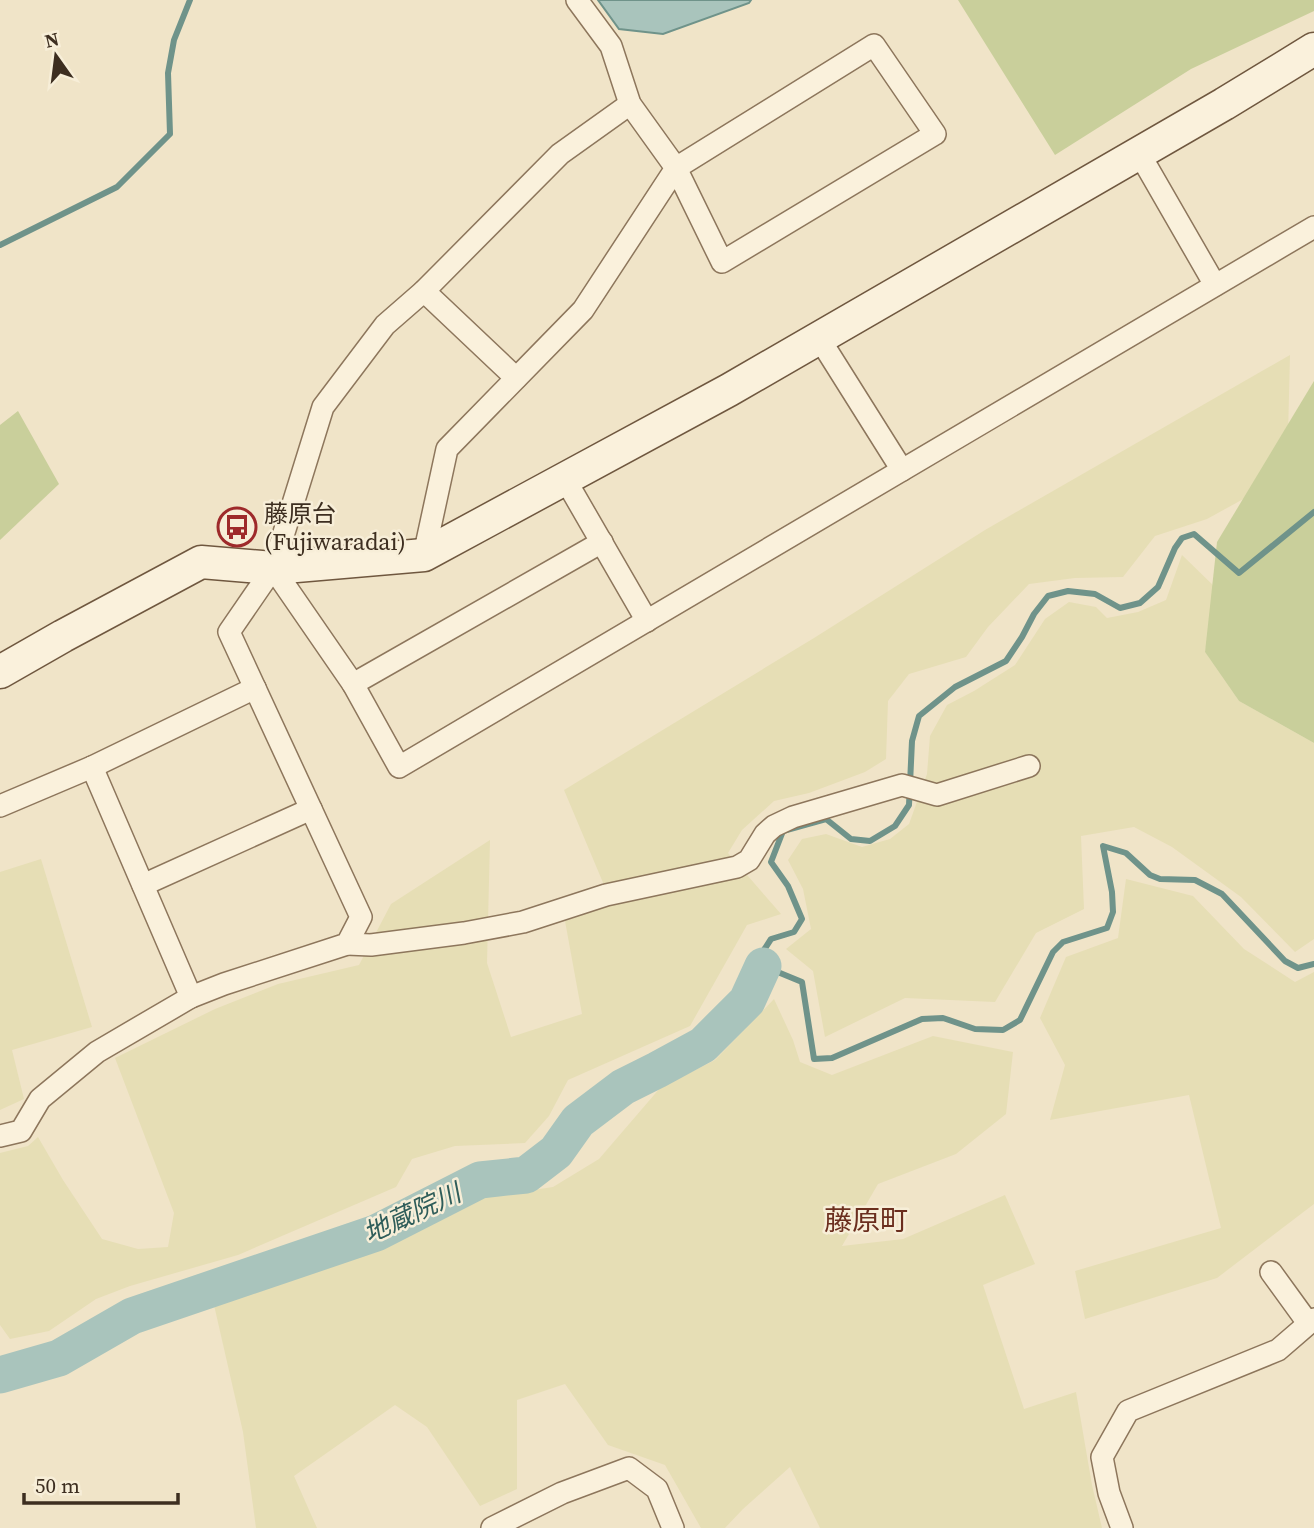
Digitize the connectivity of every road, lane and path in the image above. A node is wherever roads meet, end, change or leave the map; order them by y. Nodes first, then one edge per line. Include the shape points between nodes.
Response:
1 (577, 0) edge
2 (1314, 49) edge
3 (630, 104) junction
4 (1139, 153) junction
5 (676, 167) junction
6 (1314, 227) edge
7 (1215, 285) junction
8 (424, 291) junction
9 (820, 338) junction
10 (516, 378) junction
11 (902, 470) junction
12 (565, 479) junction
13 (602, 542) junction
14 (424, 555) junction
15 (273, 568) junction
16 (647, 621) junction
17 (0, 672) edge
18 (353, 684) junction
19 (255, 688) junction
20 (1030, 765) dead end
21 (92, 767) junction
22 (0, 806) edge
23 (311, 808) junction
24 (143, 885) junction
25 (348, 944) junction
26 (191, 998) junction
27 (0, 1136) edge
28 (1271, 1272) dead end
29 (1311, 1321) edge
30 (492, 1528) edge
31 (673, 1528) edge
32 (1122, 1528) edge

1 - 3 street via 611,46
2 - 4 street
3 - 5 street
3 - 8 street via 560,154
4 - 7 street
4 - 9 street
5 - 5 street via 722,262 935,134 874,45
5 - 10 street via 583,310
6 - 7 street
7 - 11 street
8 - 10 street
8 - 15 street via 385,325 323,408
9 - 11 street
9 - 12 street
10 - 14 street via 447,449
11 - 16 street
12 - 13 street
12 - 14 street
13 - 16 street
13 - 18 street
14 - 15 street
15 - 17 street via 201,562
15 - 18 street
15 - 19 street via 229,632
16 - 18 street via 399,767
19 - 21 street
19 - 23 street
20 - 25 street via 937,795 902,785 793,817 765,834 749,860 737,867 606,895 523,922 371,945
21 - 22 street
21 - 24 street
23 - 24 street
23 - 25 street via 361,917
24 - 26 street
25 - 26 street
26 - 27 street via 97,1052 40,1099 21,1131
28 - 29 street
29 - 32 street via 1278,1350 1128,1411 1102,1457
30 - 31 street via 562,1493 629,1468 657,1489

